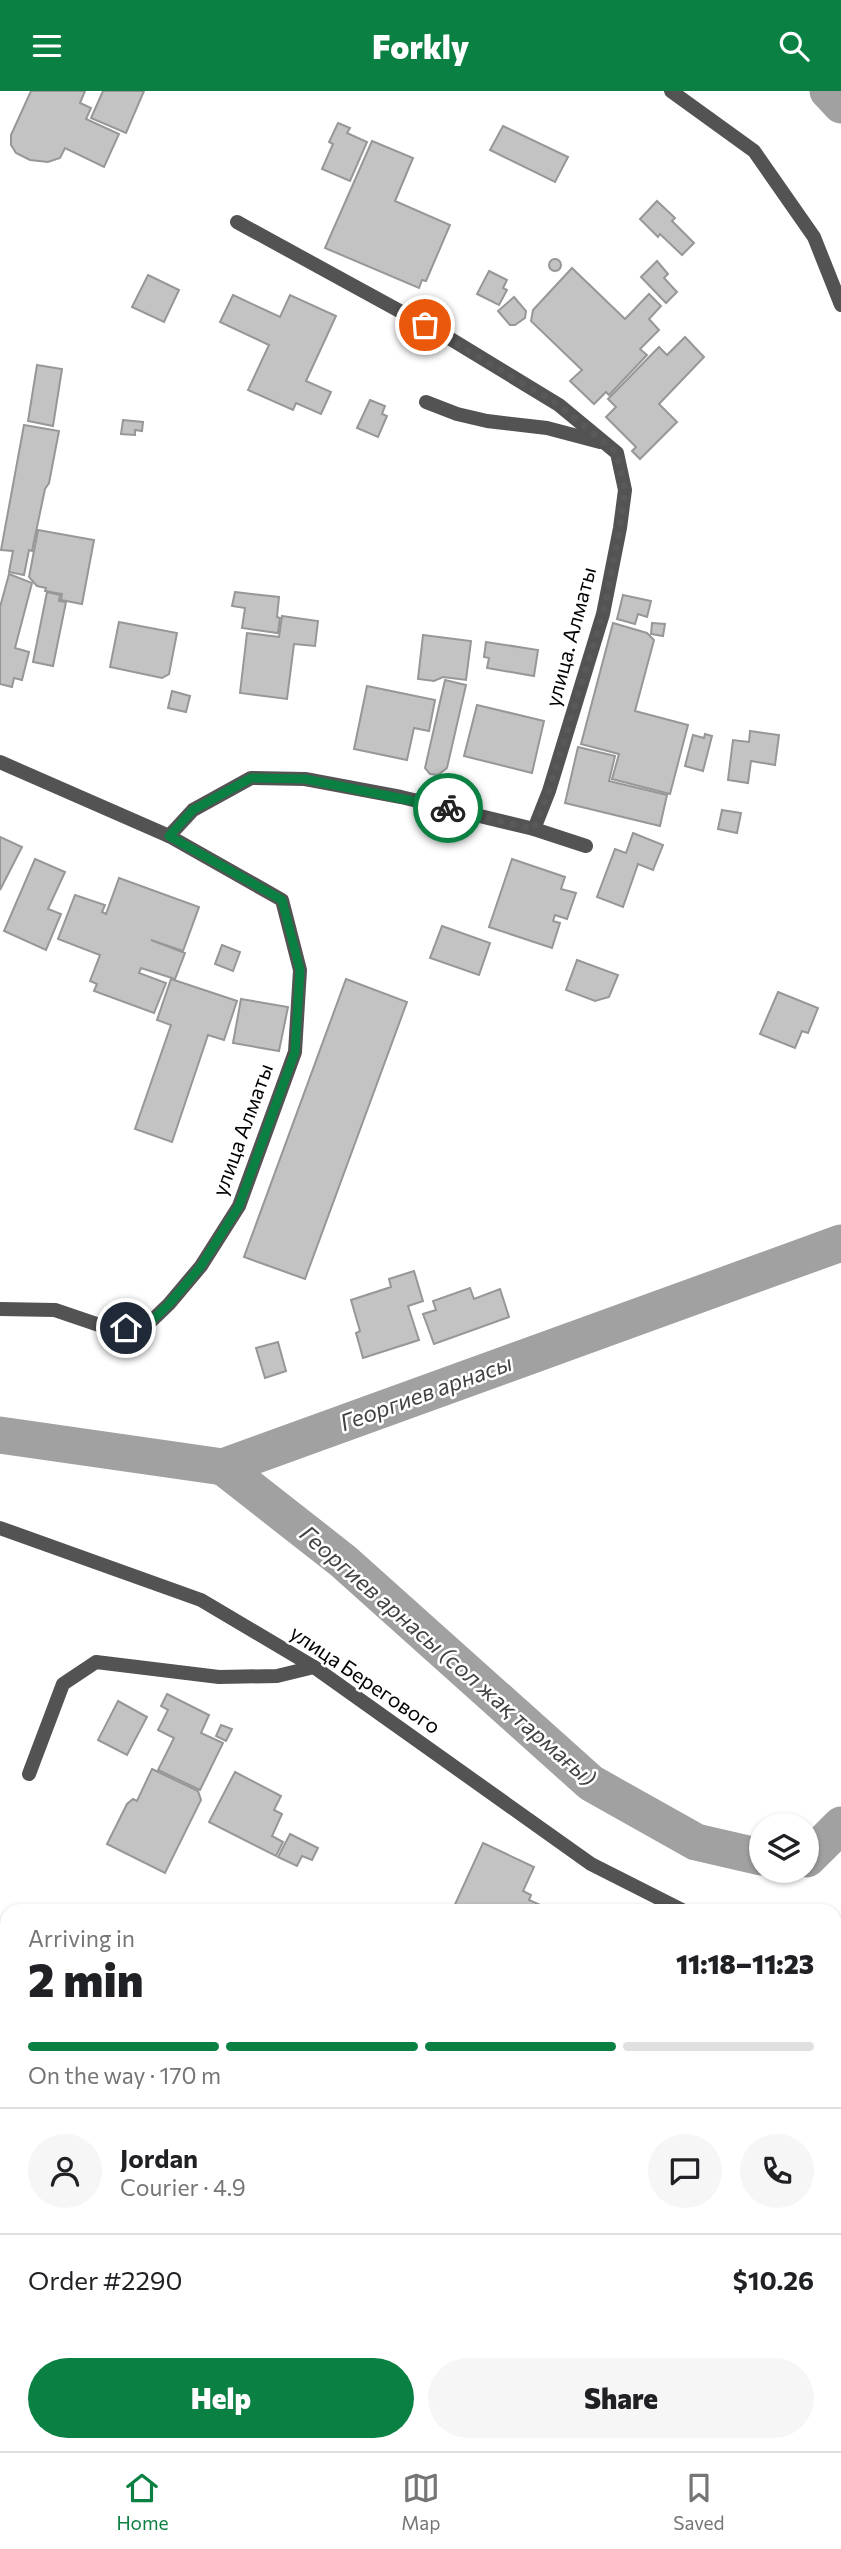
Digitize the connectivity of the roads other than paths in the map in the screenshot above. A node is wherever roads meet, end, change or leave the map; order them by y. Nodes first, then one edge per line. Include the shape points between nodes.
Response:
1 (671, 91) edge
2 (237, 222) dead end
3 (841, 305) edge
4 (426, 402) dead end
5 (605, 443) junction
6 (0, 762) edge
7 (534, 829) junction
8 (169, 836) junction
9 (586, 846) dead end
10 (0, 1308) edge
11 (0, 1528) edge
12 (314, 1667) junction
13 (29, 1774) dead end
14 (670, 1904) edge

1 - 3 street via 754,151 814,237
2 - 5 street via 449,338 559,405
4 - 5 street via 487,421 547,428
5 - 7 street, улица. Алматы via 617,453 625,490 620,528 603,614
6 - 8 street, улица Алматы
7 - 8 street via 305,779 251,778 193,810
7 - 9 street
8 - 10 street, улица Алматы via 282,900 300,970 295,1052 239,1206 201,1266 144,1328 108,1328 55,1310
11 - 12 street, улица Берегового via 201,1600
12 - 13 street via 276,1677 219,1677 96,1662 63,1684
12 - 14 street, улица Берегового via 591,1864

